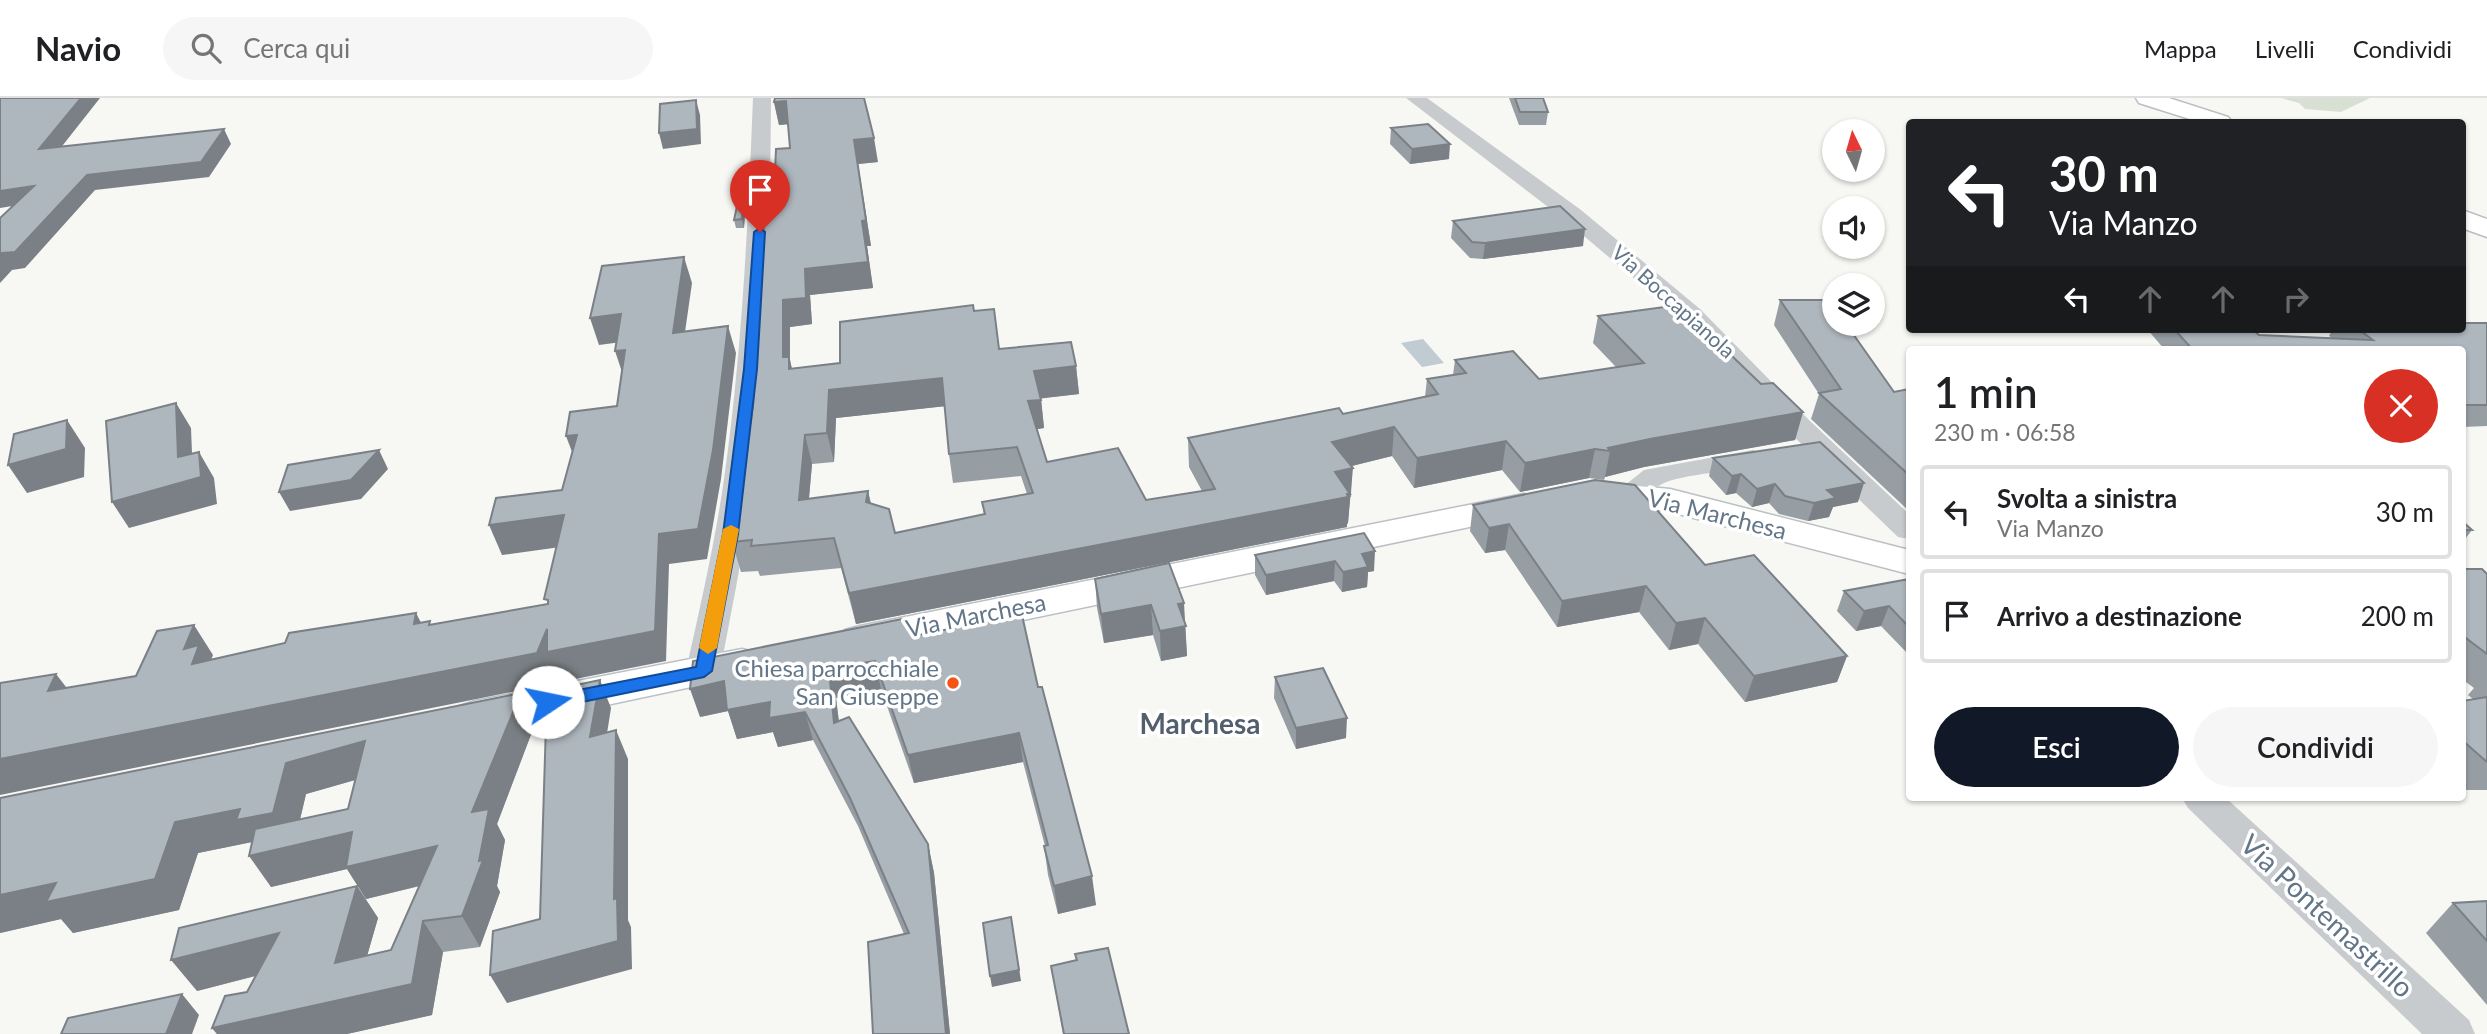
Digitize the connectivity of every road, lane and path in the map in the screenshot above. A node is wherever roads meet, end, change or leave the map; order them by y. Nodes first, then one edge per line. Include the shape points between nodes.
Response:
1 (762, 98) edge
2 (1415, 98) edge
3 (2147, 98) edge
4 (2211, 119) edge
5 (2466, 220) edge
6 (2487, 229) edge
7 (1821, 447) junction
8 (1629, 494) junction
9 (1906, 527) edge
10 (1906, 561) edge
11 (824, 647) edge
12 (784, 655) edge
13 (704, 671) junction
14 (436, 725) edge
15 (2204, 801) edge
16 (2453, 1034) edge

1 - 13 street via 760,232 750,369 730,534
2 - 7 street, Via Boccapianola via 1573,215 1691,314
3 - 4 main road
5 - 6 main road
7 - 8 street via 1654,476
7 - 9 street, Via Boccapianola
8 - 10 main road, Via Marchesa via 1670,500
8 - 11 main road, Via Marchesa via 1590,492 1556,498
12 - 13 main road
13 - 14 main road
15 - 16 street, Via Pontemastrillo

